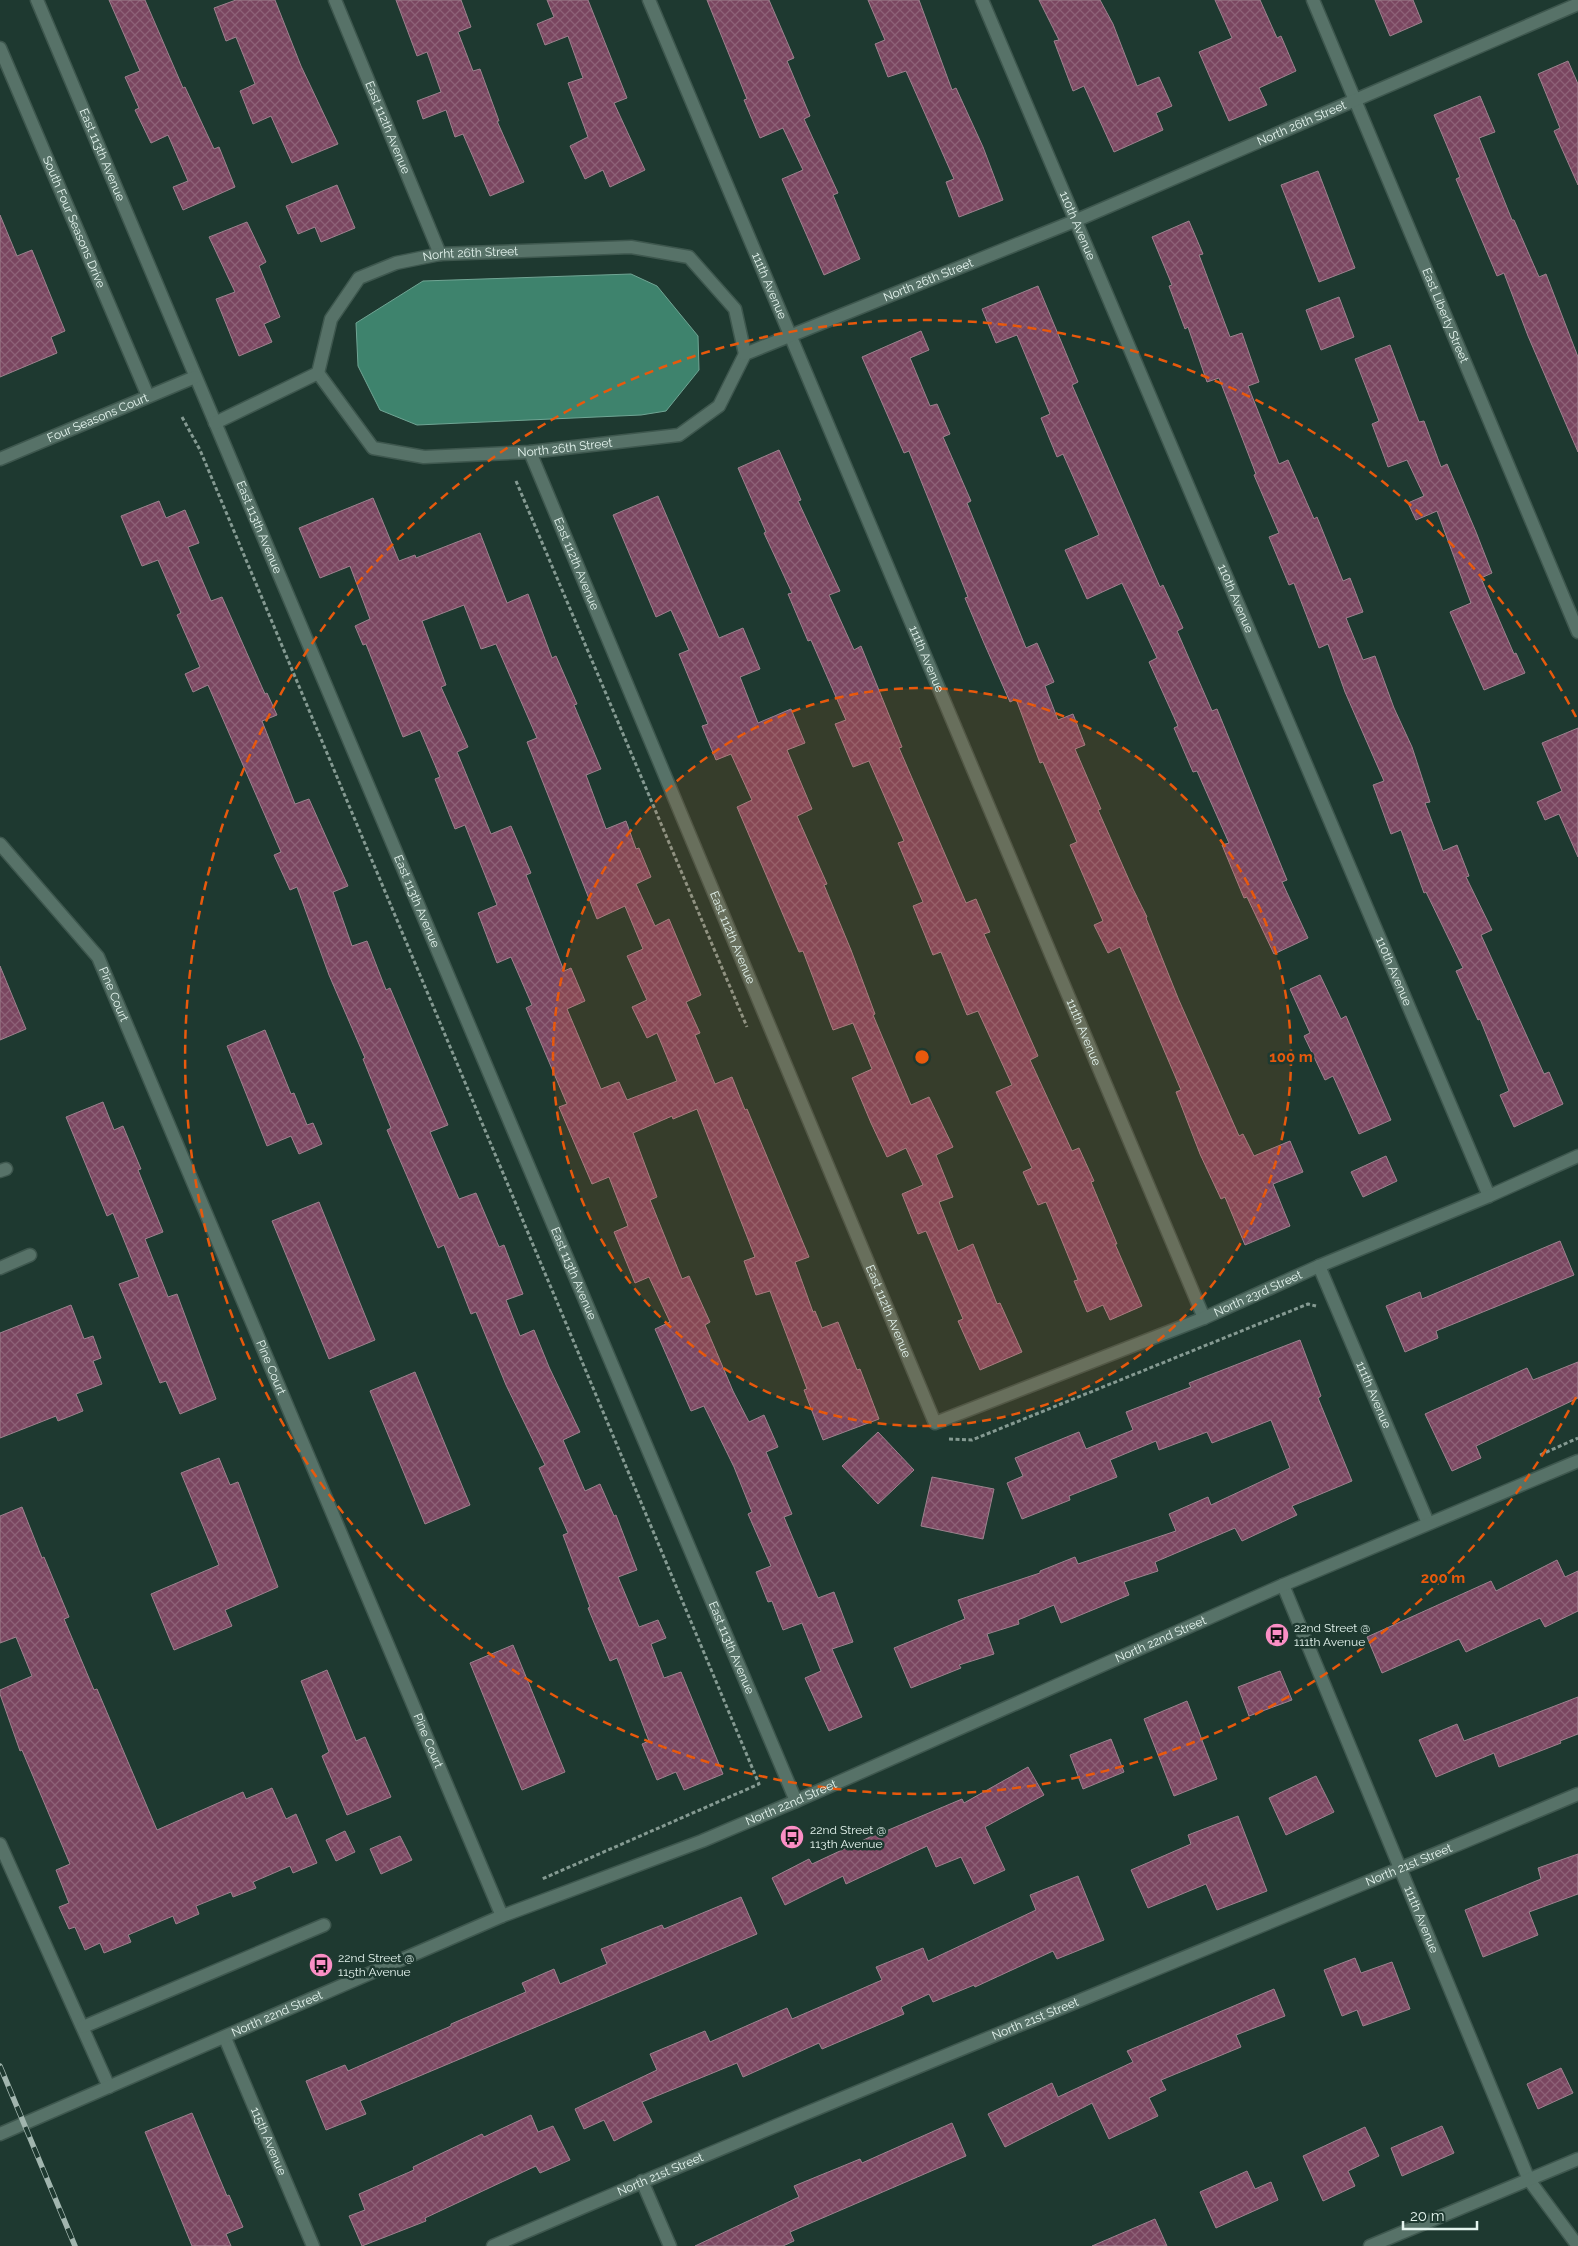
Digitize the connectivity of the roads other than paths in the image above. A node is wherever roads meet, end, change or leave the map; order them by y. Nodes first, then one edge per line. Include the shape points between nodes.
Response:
1 (37, 0) edge
2 (335, 0) edge
3 (650, 0) edge
4 (982, 0) edge
5 (1314, 0) edge
6 (1578, 4) edge
7 (0, 48) edge
8 (1355, 99) junction
9 (1077, 220) junction
10 (440, 254) junction
11 (791, 336) junction
12 (745, 354) junction
13 (318, 373) junction
14 (195, 376) junction
15 (148, 396) junction
16 (215, 423) junction
17 (530, 452) junction
18 (0, 460) edge
19 (1578, 632) edge
20 (0, 844) edge
21 (1578, 1156) edge
22 (1489, 1196) junction
23 (30, 1255) dead end
24 (1319, 1266) junction
25 (0, 1268) edge
26 (1204, 1318) junction
27 (935, 1423) joint
28 (1578, 1461) edge
29 (1428, 1523) junction
30 (1283, 1585) junction
31 (1578, 1794) edge
32 (796, 1801) junction
33 (0, 1844) edge
34 (1400, 1870) junction
35 (502, 1916) junction
36 (324, 1925) dead end
37 (83, 2028) junction
38 (225, 2038) junction
39 (109, 2087) junction
40 (0, 2134) edge
41 (1578, 2159) edge
42 (1529, 2180) junction
43 (642, 2181) junction
44 (313, 2246) edge
45 (493, 2246) edge
46 (670, 2246) edge
47 (1370, 2246) edge
48 (1578, 2246) edge

1 - 14 street, East 113th Avenue
2 - 10 street, East 112th Avenue
3 - 11 street, 111th Avenue
4 - 9 street, 110th Avenue
5 - 8 street, East Liberty Street
6 - 8 street, North 26th Street
7 - 15 street, South Four Seasons Drive
8 - 9 street, North 26th Street
8 - 19 street, East Liberty Street
9 - 11 street, North 26th Street
9 - 22 street, 110th Avenue
10 - 12 street, Norht 26th Street via 631,247 689,257 735,309
10 - 13 street, Norht 26th Street via 396,263 359,278 331,319
11 - 12 street, North 26th Street
11 - 26 street, 111th Avenue
12 - 17 street, North 26th Street via 719,406 679,434
13 - 16 street
13 - 17 street, North 26th Street via 373,448 424,457
14 - 15 street, Four Seasons Court
14 - 16 street, East 113th Avenue
15 - 18 street, Four Seasons Court
16 - 32 street, East 113th Avenue
17 - 27 street, East 112th Avenue
20 - 35 street, Pine Court via 98,957
21 - 22 street, North 23rd Street
22 - 24 street, North 23rd Street
23 - 25 street
24 - 26 street, North 23rd Street
24 - 29 street, 111th Avenue
26 - 27 street, North 23rd Street
28 - 29 street, North 22nd Street
29 - 30 street, North 22nd Street
30 - 32 street, North 22nd Street
30 - 34 street, 111th Avenue
31 - 34 street, North 21st Street
32 - 35 street, North 22nd Street via 702,1841
33 - 37 street
34 - 42 street, 111th Avenue
34 - 43 street, North 21st Street
35 - 38 street, North 22nd Street
36 - 37 street
37 - 39 street
38 - 39 street, North 22nd Street
38 - 44 street, 115th Avenue
39 - 40 street, North 22nd Street
41 - 42 street
42 - 47 street
42 - 48 street, 111th Avenue
43 - 45 street, North 21st Street
43 - 46 street

